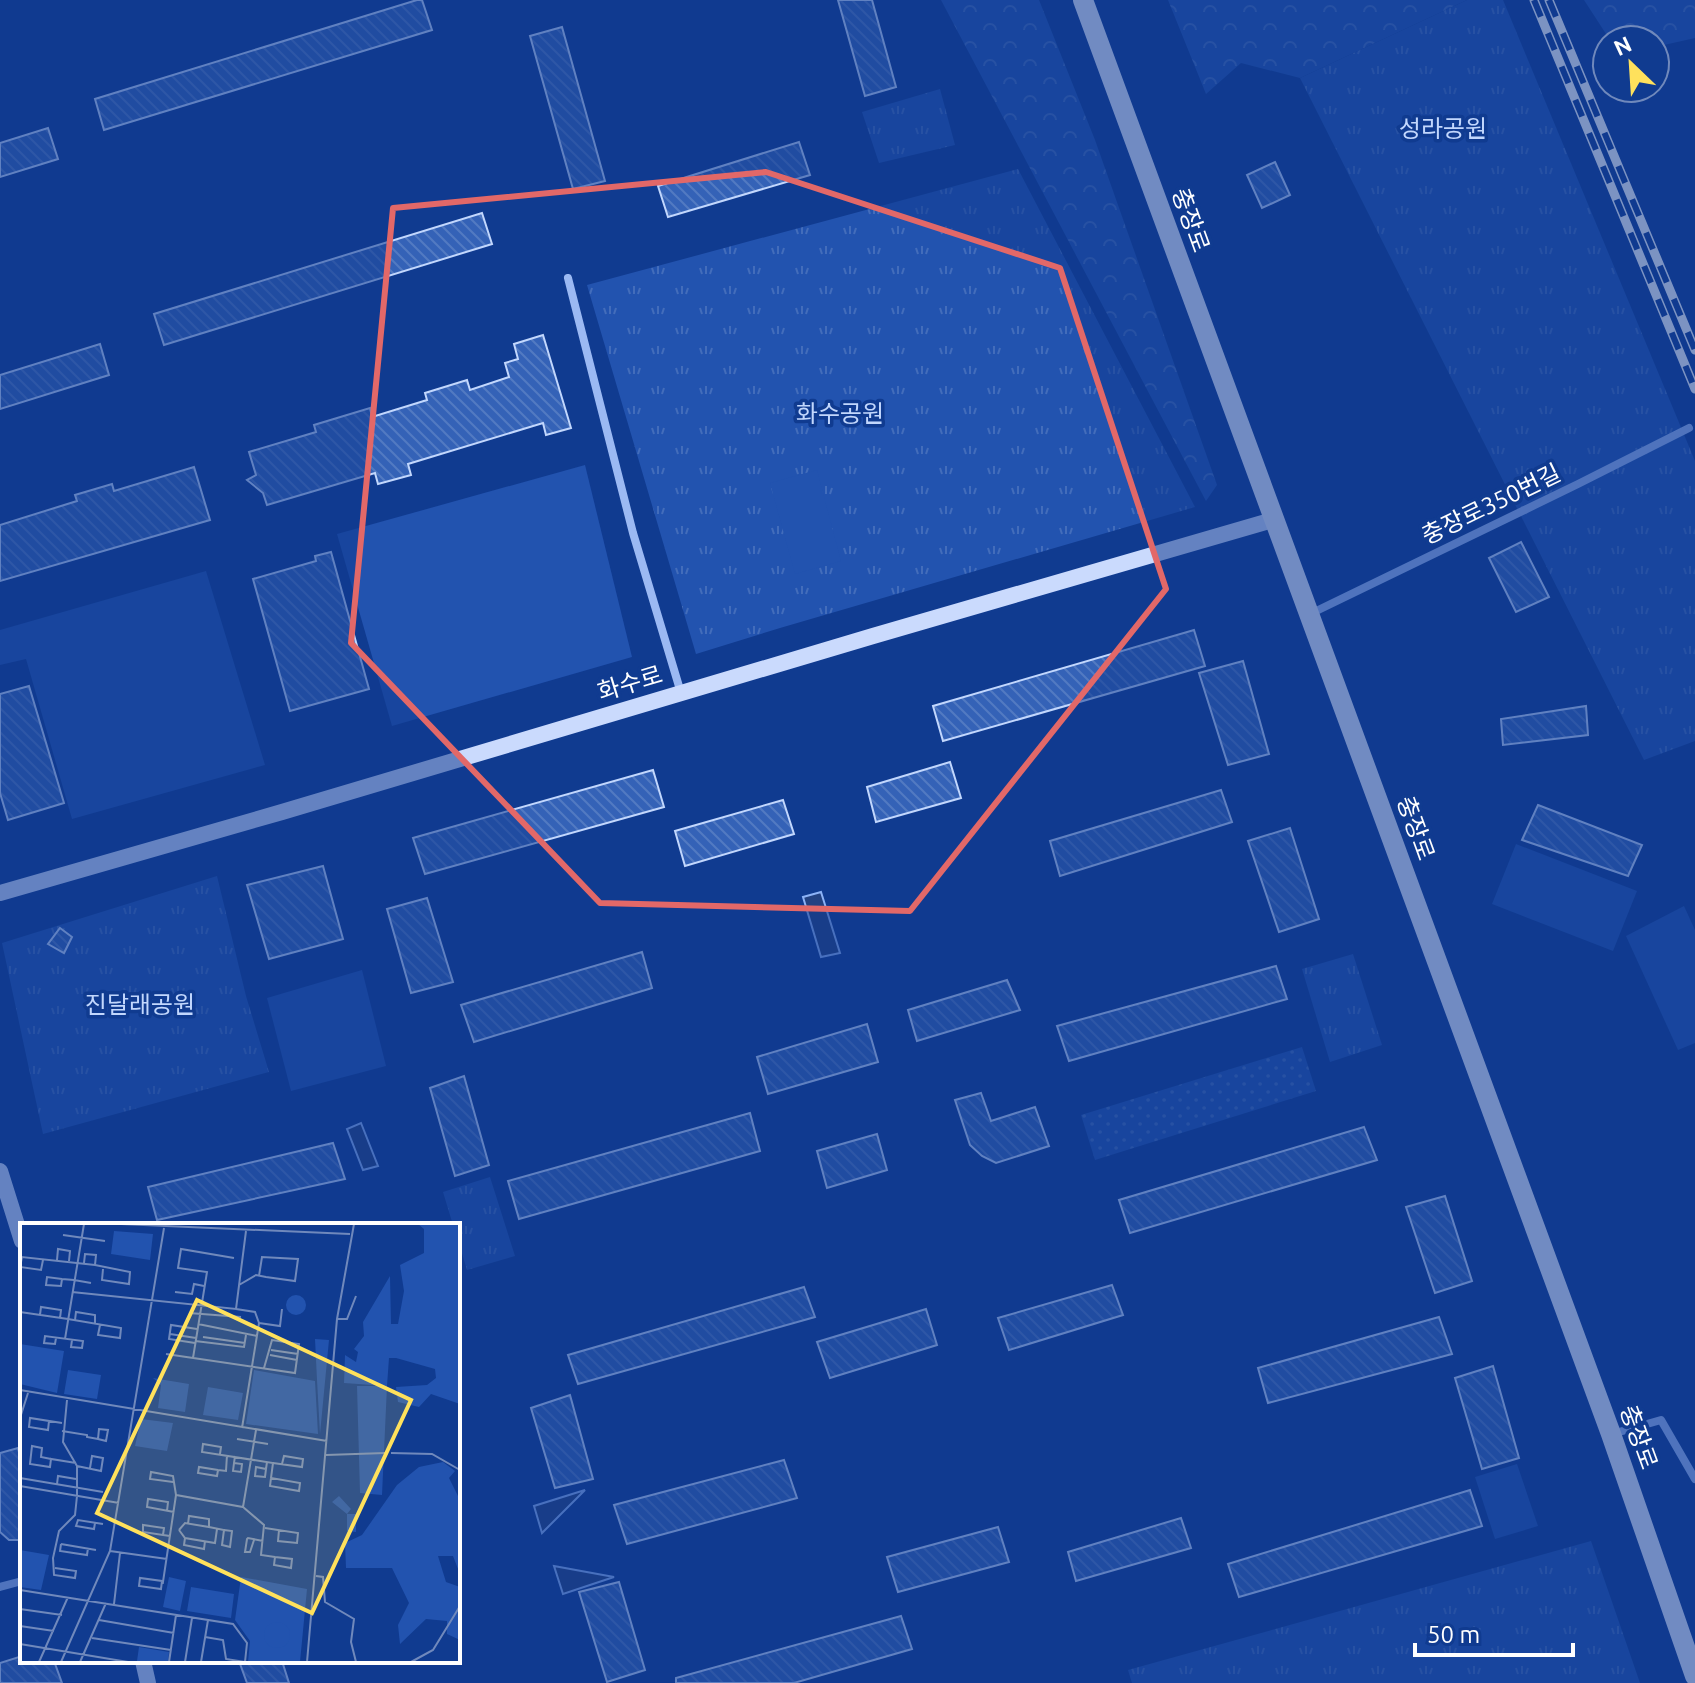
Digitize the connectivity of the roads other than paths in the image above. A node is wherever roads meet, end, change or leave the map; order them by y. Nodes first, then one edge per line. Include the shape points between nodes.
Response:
1 (1083, 0) edge
2 (568, 278) dead end
3 (1689, 428) dead end
4 (1273, 520) junction
5 (1309, 614) junction
6 (681, 693) junction
7 (0, 893) edge
8 (0, 1171) edge
9 (20, 1235) edge
10 (1611, 1434) junction
11 (1695, 1479) edge
12 (20, 1582) edge
13 (0, 1587) edge
14 (143, 1663) edge
15 (1695, 1676) edge
16 (148, 1683) edge

1 - 4 main road, 충장로
2 - 6 street via 633,533
3 - 5 street, 충장로350번길
4 - 5 main road, 충장로
4 - 6 street, 화수로
5 - 10 main road, 충장로
6 - 7 street, 화수로
8 - 9 street
10 - 11 street via 1661,1420
10 - 15 main road, 충장로
12 - 13 street
14 - 16 street

